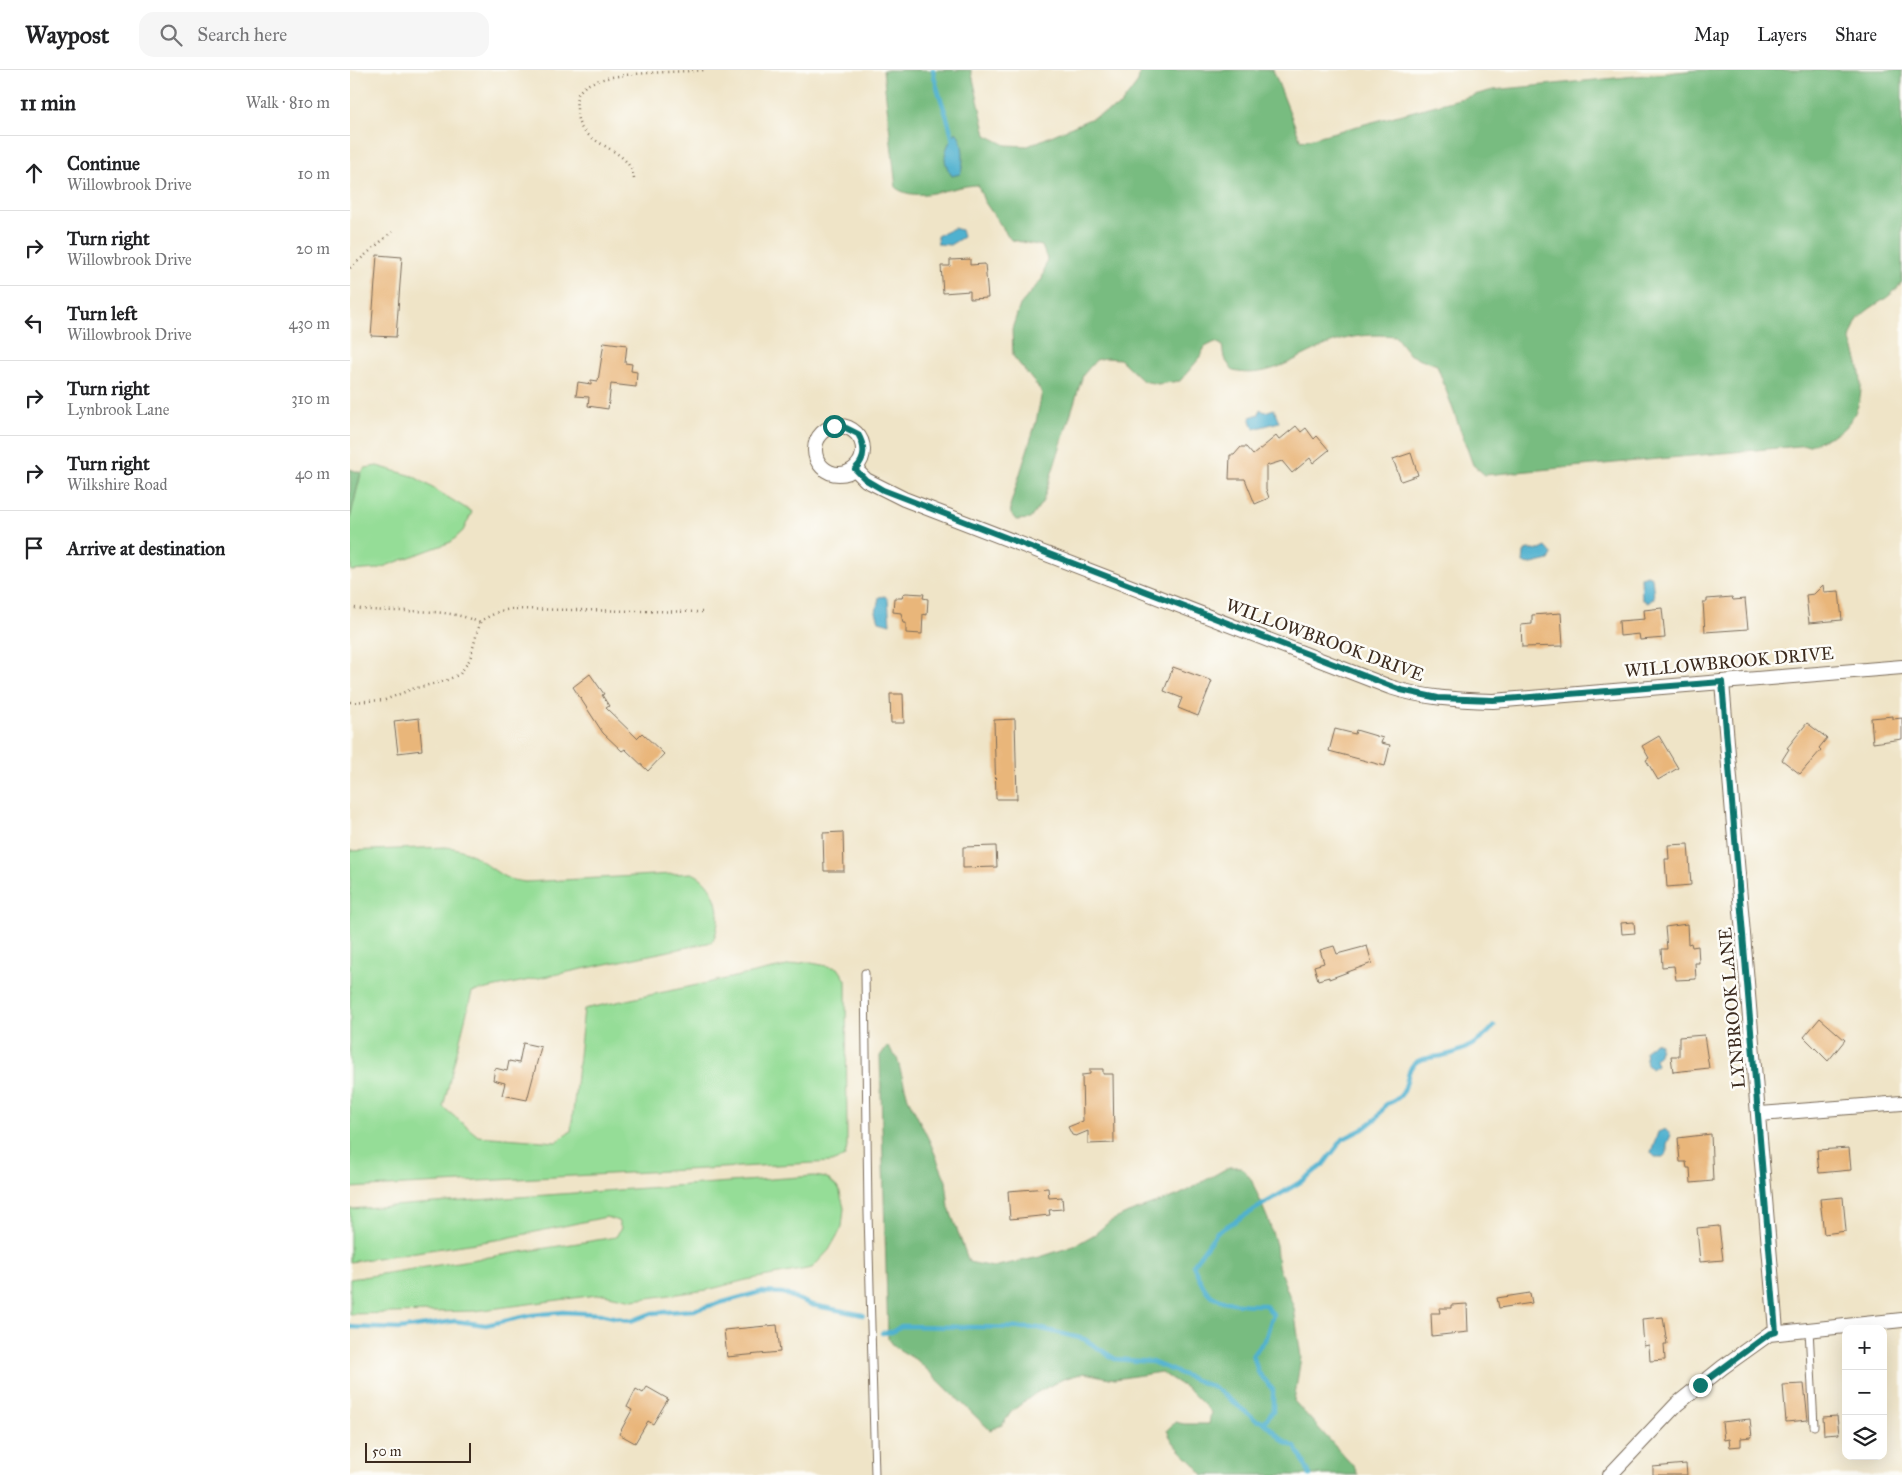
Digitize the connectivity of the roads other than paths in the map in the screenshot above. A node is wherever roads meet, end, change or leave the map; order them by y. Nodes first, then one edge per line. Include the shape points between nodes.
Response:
1 (855, 469) dead end
2 (1902, 667) edge
3 (1722, 682) junction
4 (865, 973) dead end
5 (1902, 1103) edge
6 (1760, 1114) junction
7 (1902, 1320) edge
8 (1809, 1329) junction
9 (1776, 1332) junction
10 (1814, 1426) dead end
11 (875, 1475) edge
12 (1610, 1475) edge

1 - 3 street, WILLOWBROOK DRIVE via 866,480 904,499 1414,694 1454,700 1493,700
2 - 3 street, WILLOWBROOK DRIVE
3 - 6 street, LYNBROOK LANE
4 - 11 lane
5 - 6 street
6 - 9 street, LYNBROOK LANE
7 - 8 street
8 - 9 street
8 - 10 lane
9 - 12 street via 1723,1366 1677,1404

